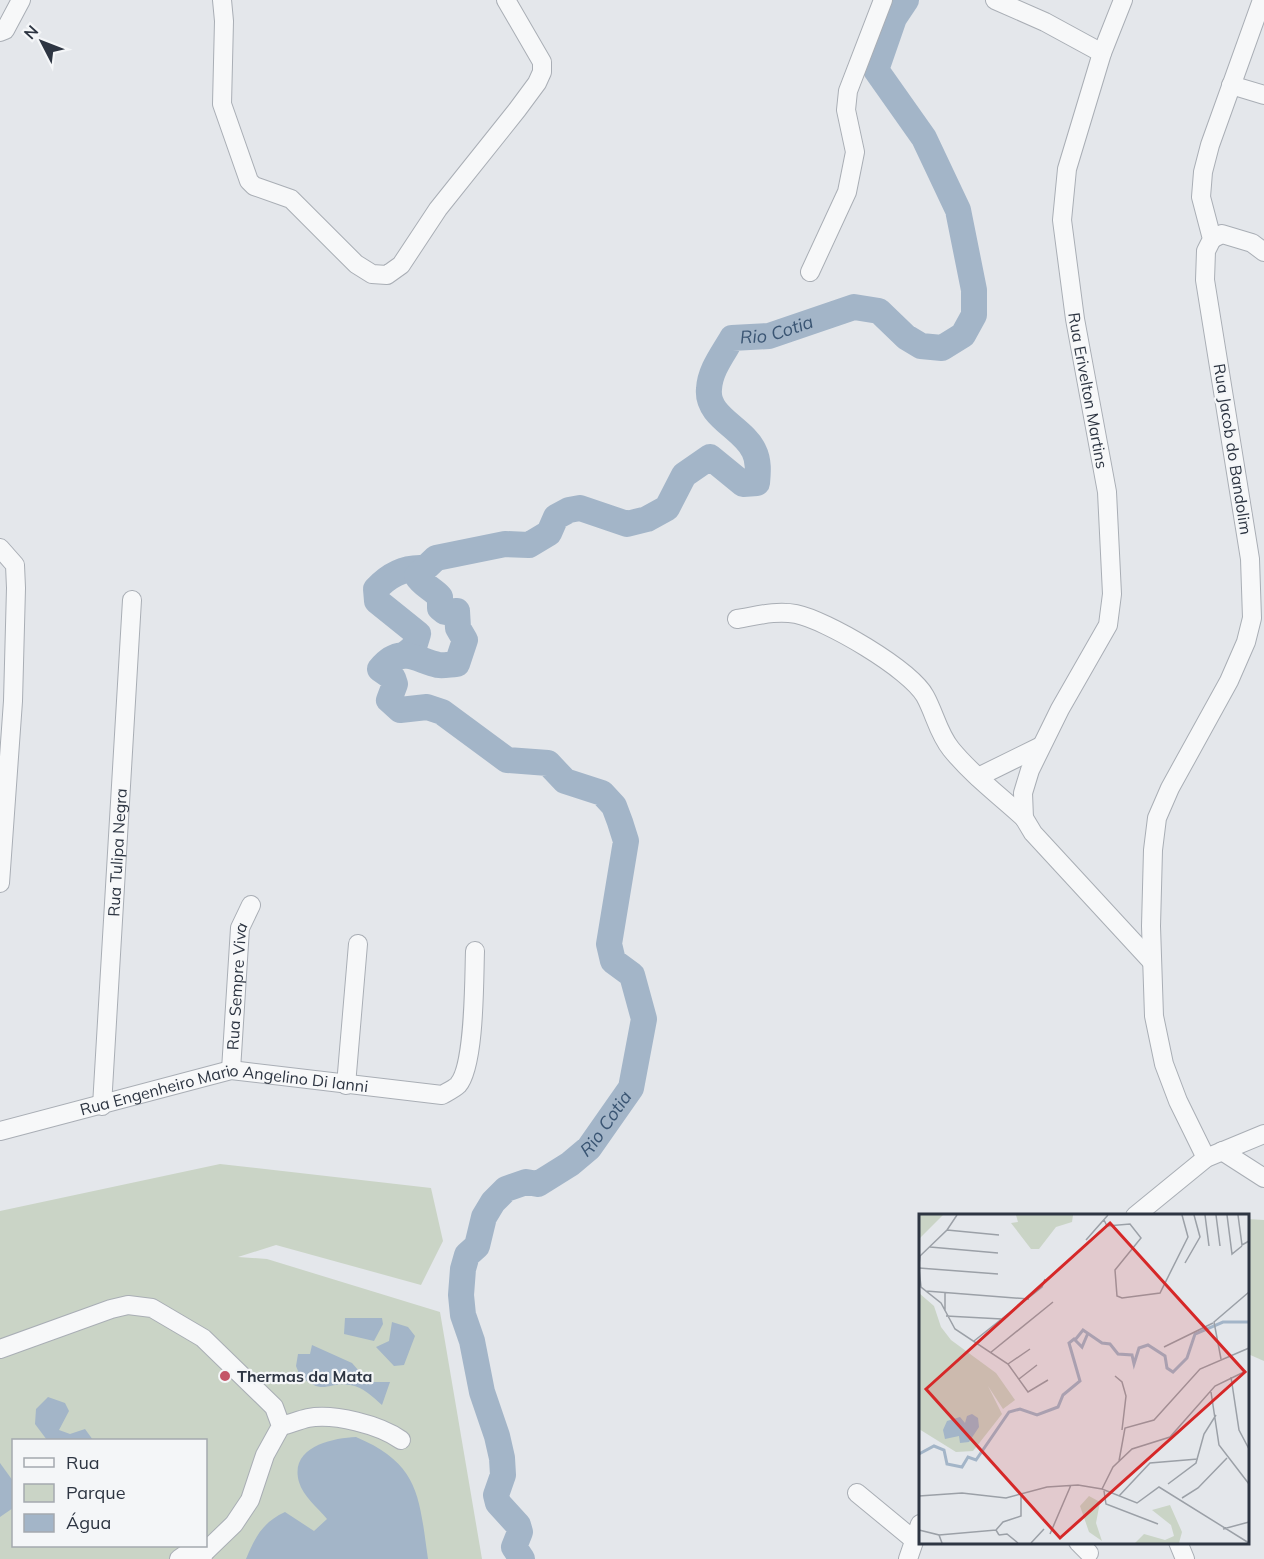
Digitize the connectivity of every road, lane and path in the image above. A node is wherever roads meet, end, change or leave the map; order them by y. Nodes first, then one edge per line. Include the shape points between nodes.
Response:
1 (21, 0) edge
2 (222, 0) edge
3 (506, 0) edge
4 (883, 0) edge
5 (995, 0) edge
6 (1123, 0) edge
7 (1262, 0) edge
8 (0, 32) edge
9 (1102, 53) junction
10 (1231, 85) junction
11 (1264, 96) edge
12 (1212, 239) junction
13 (1264, 252) edge
14 (810, 272) dead end
15 (0, 548) edge
16 (132, 600) dead end
17 (737, 619) dead end
18 (6, 707) edge
19 (1041, 746) junction
20 (978, 777) junction
21 (1024, 818) junction
22 (0, 884) edge
23 (251, 905) dead end
24 (358, 944) dead end
25 (475, 951) dead end
26 (1152, 962) junction
27 (231, 1070) junction
28 (346, 1086) junction
29 (102, 1106) junction
30 (0, 1131) edge
31 (1264, 1134) edge
32 (1214, 1154) junction
33 (1264, 1178) edge
34 (1136, 1214) edge
35 (0, 1349) edge
36 (281, 1426) junction
37 (401, 1440) dead end
38 (858, 1493) dead end
39 (917, 1532) edge
40 (1179, 1544) edge
41 (203, 1555) edge
42 (179, 1559) edge
43 (908, 1559) edge
44 (1185, 1559) edge

1 - 8 street via 5,30
2 - 3 street via 222,104 246,176 254,186 291,199 356,264 372,274 387,275 402,265 445,200 537,83 542,62
4 - 14 street via 848,91 846,110 855,152 847,192
5 - 9 street
6 - 9 street, Rua Erivelton Martins
7 - 10 street, Rua Jacob do Bandolim
9 - 19 street, Rua Erivelton Martins via 1067,169 1062,220 1075,319 1107,492 1112,594 1107,625
10 - 11 street
10 - 12 street, Rua Jacob do Bandolim via 1203,172 1201,197
12 - 13 street via 1222,234 1252,243
12 - 26 street, Rua Jacob do Bandolim via 1206,251 1205,280 1250,559 1252,618 1229,681 1157,818
15 - 18 street via 15,566
16 - 29 street, Rua Tulipa Negra
17 - 20 street via 796,614 855,641 918,688 949,746
18 - 22 street
19 - 20 street
19 - 21 street, Rua Erivelton Martins via 1023,793
20 - 21 street
21 - 26 street via 1033,833
23 - 27 street, Rua Sempre Viva via 240,928
24 - 28 street
25 - 28 street, Rua Engenheiro Mario Angelino Di Ianni via 471,1033 459,1085 434,1096
26 - 32 street, Rua Jacob do Bandolim via 1154,1016 1164,1064 1178,1101
27 - 28 street, Rua Engenheiro Mario Angelino Di Ianni
27 - 29 street, Rua Engenheiro Mario Angelino Di Ianni
29 - 30 street, Rua Engenheiro Mario Angelino Di Ianni
31 - 32 street
32 - 33 street
32 - 34 street
35 - 36 street via 111,1309 143,1305 203,1338 274,1407
36 - 37 street via 310,1417 356,1421
36 - 41 street via 265,1455 250,1500 234,1524
38 - 39 street
39 - 43 street
40 - 44 street
41 - 42 street via 192,1550

